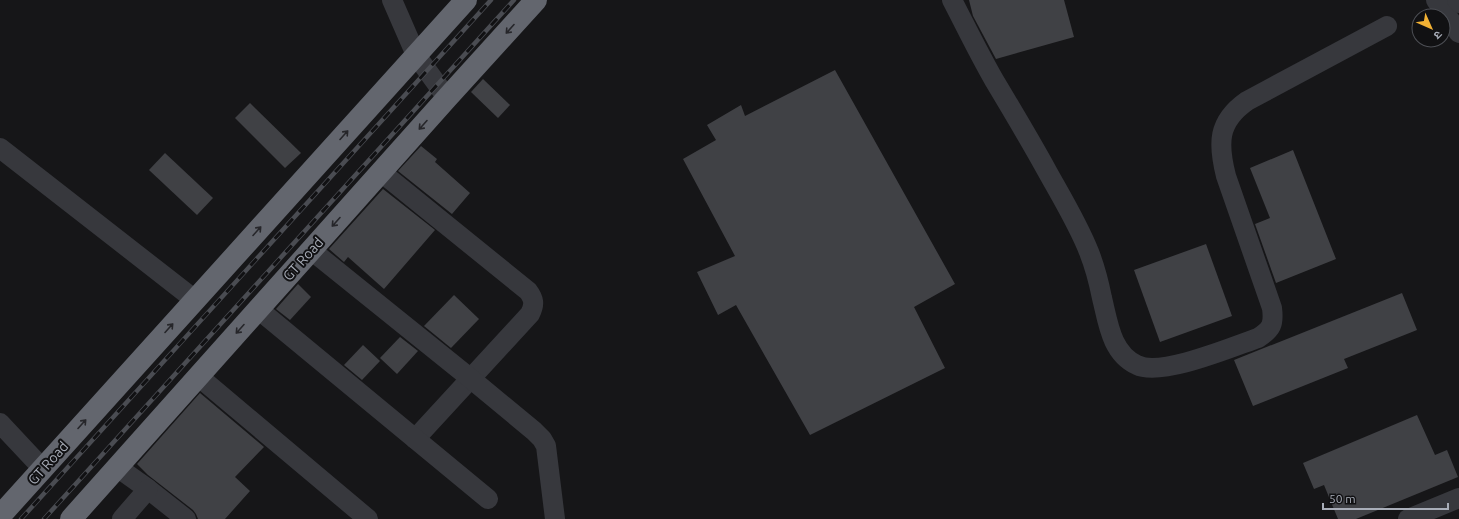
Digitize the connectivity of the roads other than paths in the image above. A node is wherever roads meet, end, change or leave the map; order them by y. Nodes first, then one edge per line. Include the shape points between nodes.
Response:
1 (392, 0) edge
2 (466, 0) edge
3 (536, 0) edge
4 (952, 0) edge
5 (1436, 0) edge
6 (1457, 0) edge
7 (1459, 3) edge
8 (1387, 26) dead end
9 (1459, 33) edge
10 (416, 55) junction
11 (447, 98) junction
12 (0, 148) edge
13 (381, 172) junction
14 (311, 250) junction
15 (194, 300) junction
16 (258, 309) junction
17 (198, 376) junction
18 (470, 378) junction
19 (0, 423) edge
20 (415, 439) junction
21 (117, 467) junction
22 (43, 468) junction
23 (148, 489) junction
24 (1459, 498) edge
25 (488, 499) dead end
26 (0, 516) edge
27 (71, 519) edge
28 (122, 519) edge
29 (186, 519) edge
30 (368, 519) edge
31 (555, 519) edge
32 (1408, 519) edge

1 - 10 street
2 - 10 highway, GT Road
3 -> 11 highway, GT Road
4 - 8 street via 994,80 1079,229 1091,258 1111,335 1118,348 1137,366 1152,369 1174,366 1258,338 1272,326 1272,308 1221,155 1222,132 1226,122 1247,101
5 - 9 street
6 - 7 street
10 - 11 street
15 -> 10 highway, GT Road
11 -> 13 highway, GT Road
12 - 15 street
13 -> 14 highway, GT Road
13 - 18 street via 534,298 530,314
14 - 16 highway, GT Road
14 - 18 street
22 -> 15 highway, GT Road
16 -> 17 highway, GT Road
16 - 20 street
17 - 21 highway, GT Road
17 - 30 street
18 - 20 street
18 - 31 street via 542,439 546,446
19 - 22 street
20 - 25 street
21 - 23 street
21 - 27 highway, GT Road
22 - 26 highway, GT Road
23 - 28 street
23 - 29 street
24 - 32 street

